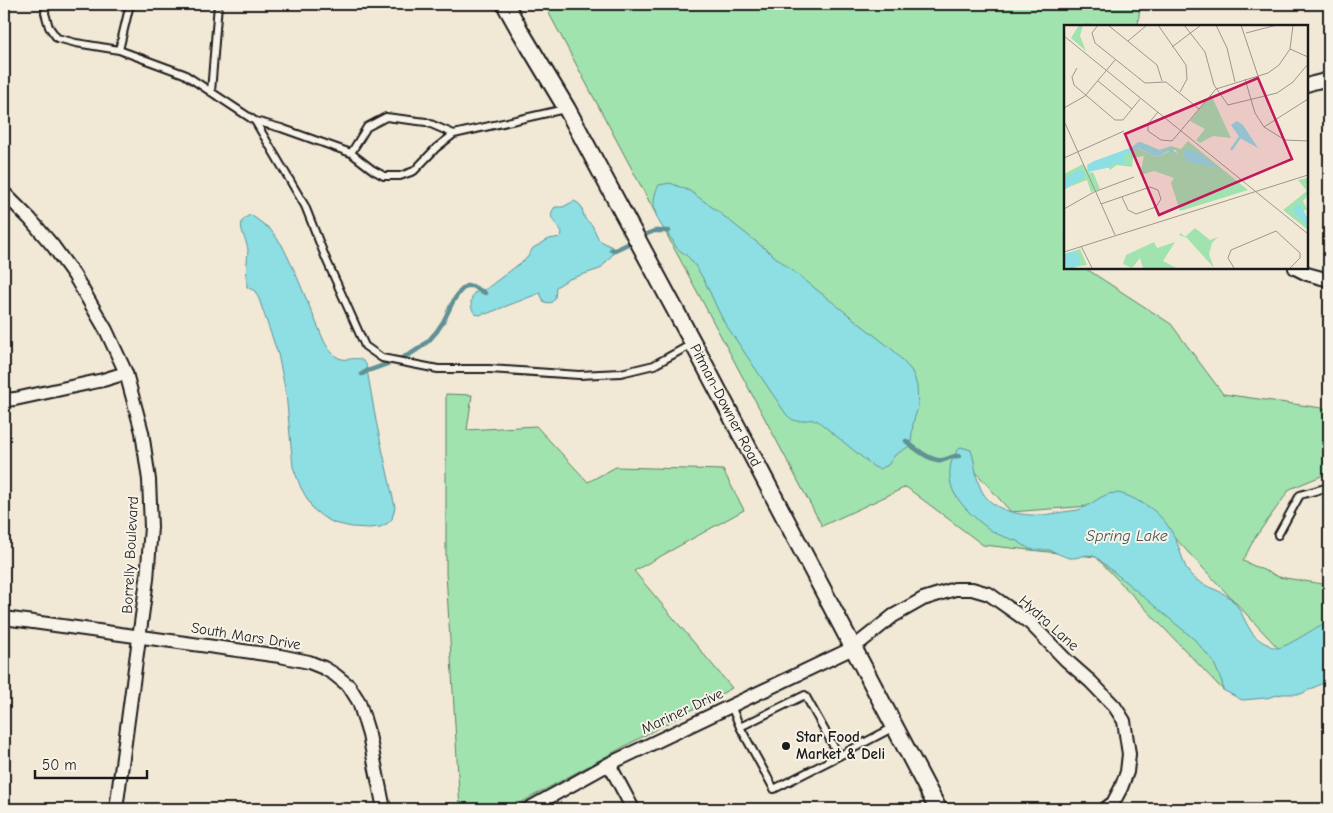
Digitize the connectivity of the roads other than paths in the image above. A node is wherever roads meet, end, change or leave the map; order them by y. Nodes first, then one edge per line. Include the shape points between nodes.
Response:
1 (46, 4) edge
2 (130, 4) edge
3 (218, 4) edge
4 (505, 4) edge
5 (119, 50) junction
6 (1329, 79) edge
7 (1308, 86) edge
8 (211, 92) junction
9 (567, 108) junction
10 (255, 121) junction
11 (454, 134) junction
12 (351, 153) junction
13 (4, 193) edge
14 (1297, 269) edge
15 (1329, 280) edge
16 (693, 343) junction
17 (126, 373) junction
18 (4, 400) edge
19 (1329, 487) edge
20 (1278, 534) dead end
21 (4, 618) edge
22 (140, 637) junction
23 (853, 648) junction
24 (731, 706) junction
25 (740, 727) junction
26 (894, 727) junction
27 (839, 756) junction
28 (608, 764) junction
29 (116, 809) edge
30 (384, 809) edge
31 (528, 809) edge
32 (633, 809) edge
33 (938, 809) edge
34 (1105, 809) edge

1 - 5 lane via 49,27 57,38
2 - 5 lane
3 - 8 lane
4 - 9 street, Pitman-Downer Road
5 - 8 lane via 184,74
6 - 7 street
8 - 10 lane
9 - 11 lane
9 - 16 street, Pitman-Downer Road
10 - 12 lane
10 - 16 lane via 305,206 365,346 382,358 438,369 612,374 654,365
11 - 12 lane via 426,122 386,117 367,127
11 - 12 lane via 414,171 400,176 384,176
13 - 17 street, Borrelly Boulevard via 30,219 74,275
14 - 15 street
16 - 23 street, Pitman-Downer Road
17 - 18 street
17 - 22 street, Borrelly Boulevard via 142,432 149,480 148,579
19 - 20 lane via 1300,494
21 - 22 street, South Mars Drive
22 - 29 street, Borrelly Boulevard
22 - 30 street, South Mars Drive via 280,656 309,662 334,674 349,686 358,702 369,735
23 - 24 street, Mariner Drive
23 - 26 street, Pitman-Downer Road
23 - 34 street, Hydra Lane via 893,616 923,599 955,589 972,589 988,594 1042,635 1115,707 1124,721 1129,754 1127,772 1121,788
24 - 25 lane
24 - 28 street, Mariner Drive
25 - 27 lane via 805,695
25 - 27 lane via 774,790
26 - 27 lane
26 - 33 street, Pitman-Downer Road
28 - 31 street, Mariner Drive
28 - 32 street

